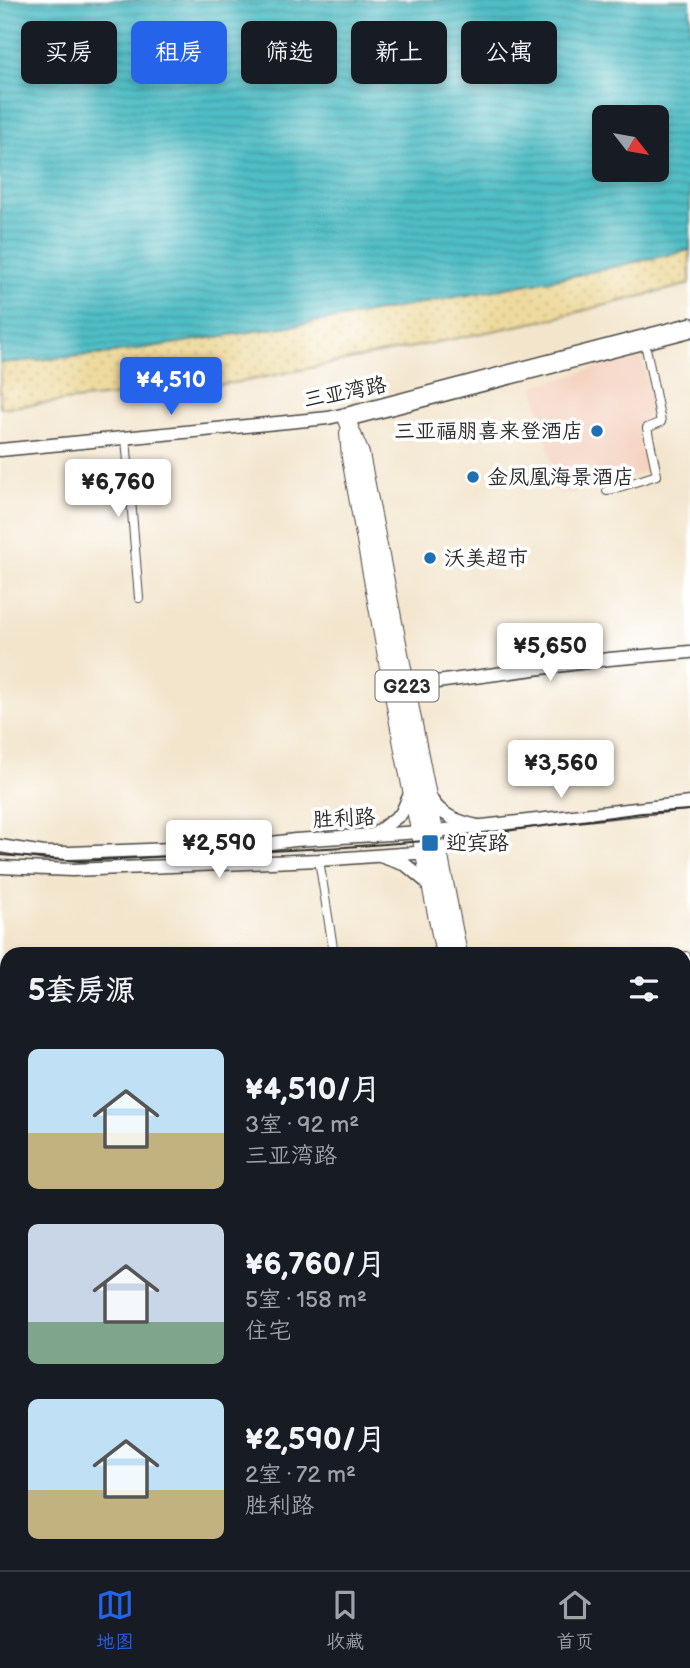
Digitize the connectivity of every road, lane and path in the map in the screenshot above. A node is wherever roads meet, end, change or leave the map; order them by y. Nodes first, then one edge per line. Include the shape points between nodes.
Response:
1 (690, 324) edge
2 (690, 331) edge
3 (645, 343) junction
4 (347, 417) junction
5 (126, 438) junction
6 (0, 450) edge
7 (607, 491) dead end
8 (139, 597) dead end
9 (690, 652) edge
10 (407, 686) junction
11 (411, 791) junction
12 (428, 793) junction
13 (690, 803) edge
14 (478, 826) junction
15 (428, 832) junction
16 (372, 836) junction
17 (0, 846) edge
18 (432, 852) junction
19 (380, 856) junction
20 (319, 860) junction
21 (0, 867) edge
22 (430, 885) junction
23 (333, 947) edge
24 (442, 947) edge
25 (457, 947) edge

1 - 4 main road, 三亚湾路
2 - 3 main road, 三亚湾路
3 - 4 main road, 三亚湾路
3 - 7 street via 661,422 647,428 657,475
4 - 5 main road, 三亚湾路
4 - 10 highway, G223 via 361,454
4 - 11 highway, G223 via 350,458
5 - 6 main road, 三亚湾路
5 - 8 street
9 - 10 main road
10 - 12 highway, G223
11 - 15 highway, G223
11 - 16 main road via 401,814
12 - 14 main road via 447,816
12 - 15 highway, G223
13 - 14 main road, 胜利路
14 - 15 main road, 胜利路
15 - 16 main road, 胜利路
15 - 18 highway, G223
16 - 17 main road, 胜利路 via 102,853 44,853
18 - 19 main road, 胜利路
18 - 22 highway, G223
18 - 25 highway, G223
19 - 20 main road, 胜利路
19 - 22 main road via 406,865
20 - 21 main road, 胜利路 via 72,870
20 - 23 street
22 - 24 highway, G223

